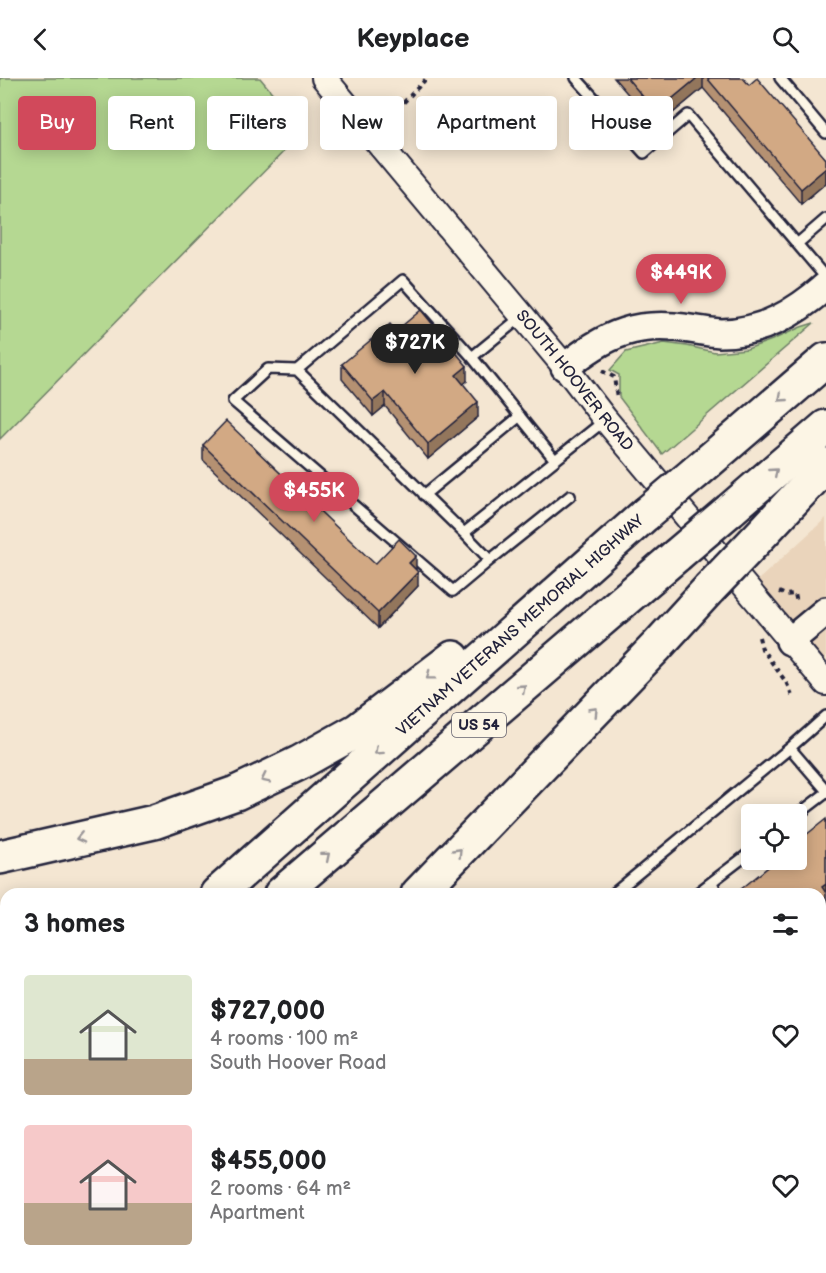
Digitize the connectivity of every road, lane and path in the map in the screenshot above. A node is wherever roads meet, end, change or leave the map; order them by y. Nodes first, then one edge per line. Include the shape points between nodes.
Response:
1 (324, 78) edge
2 (427, 78) edge
3 (576, 78) edge
4 (780, 78) edge
5 (339, 96) edge
6 (404, 102) edge
7 (826, 134) edge
8 (384, 150) edge
9 (826, 219) edge
10 (797, 244) junction
11 (826, 278) edge
12 (826, 286) edge
13 (522, 316) junction
14 (472, 357) junction
15 (826, 360) edge
16 (565, 367) junction
17 (297, 370) junction
18 (520, 416) junction
19 (605, 419) junction
20 (826, 427) edge
21 (555, 460) junction
22 (826, 465) edge
23 (424, 495) junction
24 (570, 496) dead end
25 (464, 533) junction
26 (490, 560) junction
27 (826, 612) edge
28 (790, 641) junction
29 (500, 643) junction
30 (826, 683) edge
31 (826, 716) edge
32 (790, 748) junction
33 (826, 792) edge
34 (807, 807) edge
35 (0, 857) edge
36 (741, 860) edge
37 (712, 882) junction
38 (224, 888) edge
39 (288, 888) edge
40 (424, 888) edge
41 (620, 888) edge
42 (704, 888) edge
43 (714, 888) edge

1 - 5 street, SOUTH HOOVER ROAD
2 - 6 path
3 - 10 lane via 644,153 688,115
4 - 7 lane
8 - 13 street, SOUTH HOOVER ROAD
9 - 10 lane
10 - 11 lane
12 - 16 main road via 796,311 774,322 720,333 672,327 624,332 600,342
13 - 14 lane
13 - 16 street, SOUTH HOOVER ROAD
14 - 17 lane via 403,280
14 - 18 lane
15 -> 29 highway, VIETNAM VETERANS MEMORIAL HIGHWAY / US 54, bridge
16 - 19 street, SOUTH HOOVER ROAD
17 - 23 lane
17 - 26 lane via 268,369 232,401 453,591
18 - 21 lane
18 - 23 lane
19 - 21 lane
19 - 28 street, SOUTH HOOVER ROAD
39 -> 20 highway, US 54, bridge
21 - 25 lane
40 -> 22 highway, bridge
23 - 25 lane
24 - 26 lane
25 - 26 lane
27 - 28 main road
28 - 30 street, SOUTH HOOVER ROAD
29 -> 35 highway via 462,651 358,730 236,793 154,822
29 -> 38 highway, VIETNAM VETERANS MEMORIAL HIGHWAY / US 54
31 - 32 lane
32 - 33 lane
32 - 41 lane
33 - 34 lane
36 - 37 lane
37 - 42 lane
37 - 43 lane

